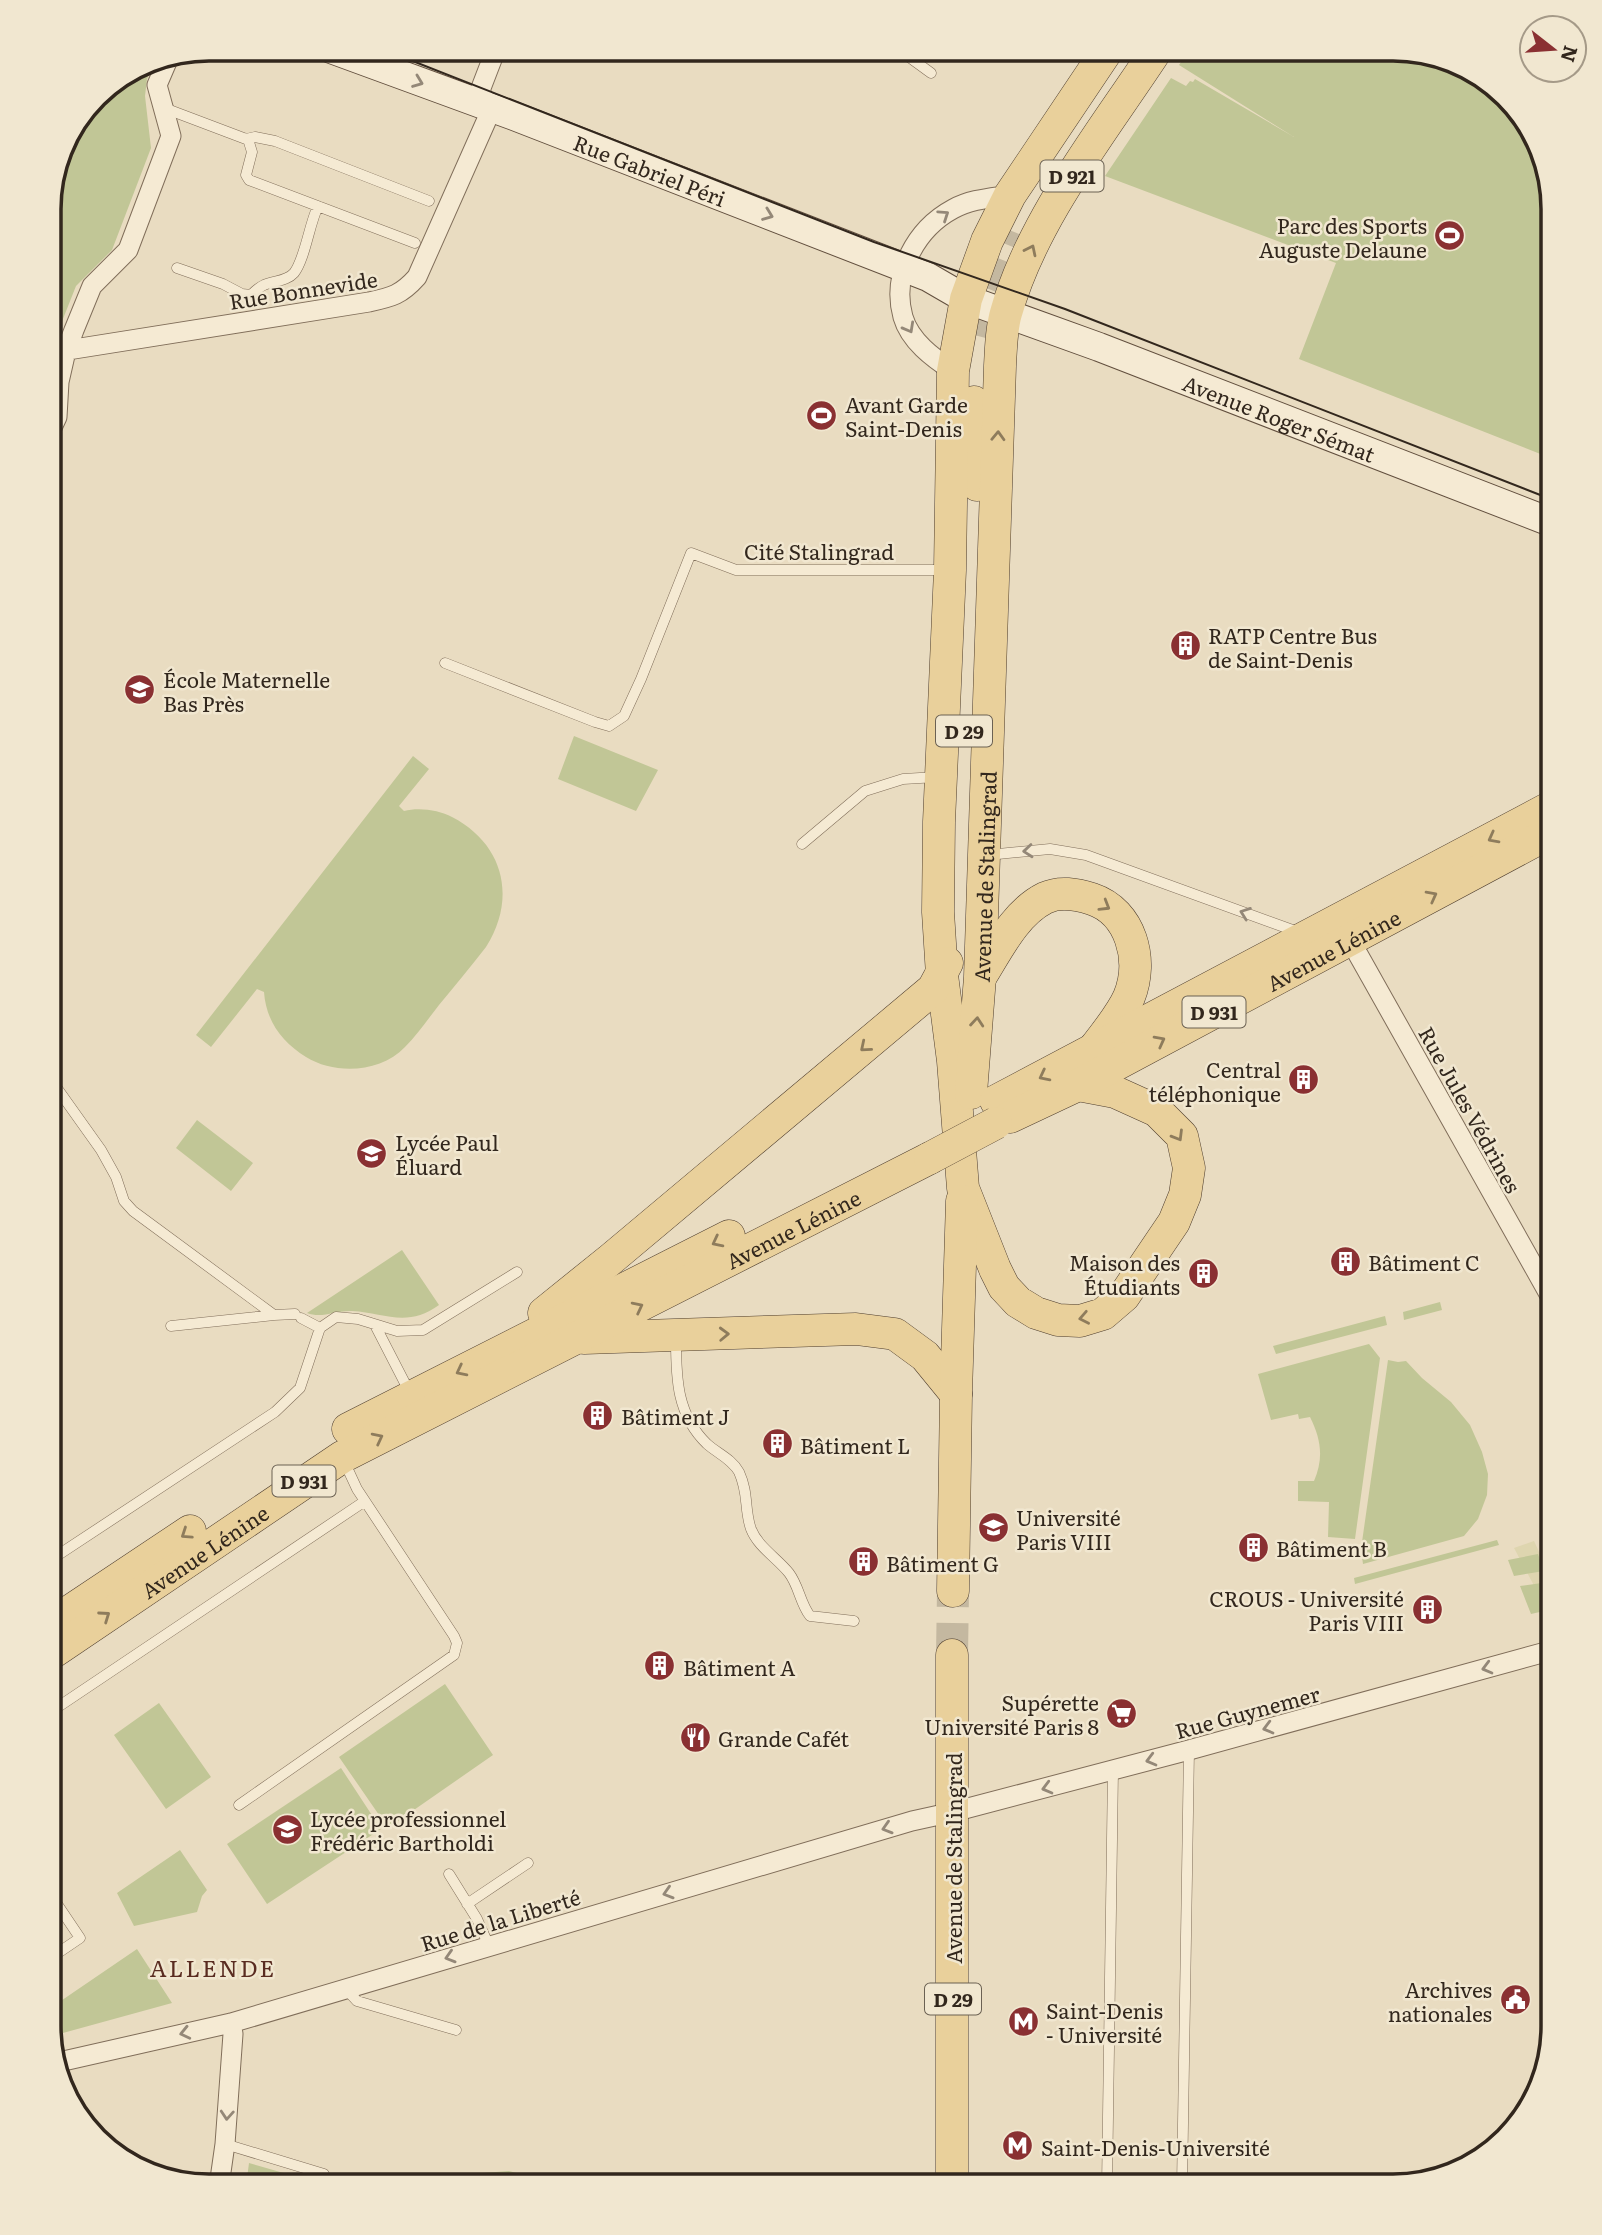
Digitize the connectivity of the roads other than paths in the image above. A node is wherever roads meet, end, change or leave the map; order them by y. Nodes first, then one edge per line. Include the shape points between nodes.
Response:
1 (364, 61) edge
2 (491, 61) edge
3 (915, 62) edge
4 (1099, 62) edge
5 (1117, 62) edge
6 (1130, 62) edge
7 (1149, 62) edge
8 (164, 68) edge
9 (931, 73) dead end
10 (164, 108) junction
11 (492, 108) junction
12 (248, 139) junction
13 (1010, 195) junction
14 (429, 201) dead end
15 (318, 206) junction
16 (415, 243) dead end
17 (177, 268) dead end
18 (904, 268) junction
19 (966, 299) junction
20 (1006, 314) junction
21 (978, 337) tunnel mouth
22 (62, 344) edge
23 (62, 351) edge
24 (953, 371) junction
25 (974, 402) junction
26 (1541, 518) edge
27 (950, 570) junction
28 (444, 663) dead end
29 (987, 774) junction
30 (941, 777) junction
31 (1541, 812) edge
32 (1541, 837) edge
33 (802, 844) dead end
34 (984, 856) junction
35 (948, 922) junction
36 (1309, 936) junction
37 (1350, 940) junction
38 (942, 975) junction
39 (980, 977) junction
40 (917, 1003) junction
41 (1091, 1052) junction
42 (953, 1060) junction
43 (1078, 1085) junction
44 (62, 1094) edge
45 (996, 1112) junction
46 (931, 1147) junction
47 (963, 1188) junction
48 (517, 1272) dead end
49 (1541, 1280) edge
50 (274, 1315) junction
51 (374, 1325) junction
52 (171, 1326) dead end
53 (320, 1328) junction
54 (676, 1336) junction
55 (577, 1338) junction
56 (510, 1345) junction
57 (956, 1394) junction
58 (411, 1396) junction
59 (342, 1457) junction
60 (365, 1501) junction
61 (61, 1553) edge
62 (953, 1591) tunnel mouth
63 (61, 1617) edge
64 (854, 1621) dead end
65 (61, 1646) edge
66 (1541, 1653) edge
67 (952, 1655) tunnel mouth
68 (61, 1705) edge
69 (1189, 1750) junction
70 (1113, 1770) junction
71 (239, 1804) dead end
72 (953, 1812) junction
73 (527, 1863) dead end
74 (449, 1874) dead end
75 (467, 1904) junction
76 (61, 1910) edge
77 (489, 1946) junction
78 (61, 1951) edge
79 (346, 1989) junction
80 (231, 2023) junction
81 (456, 2030) dead end
82 (65, 2061) edge
83 (225, 2144) junction
84 (221, 2173) edge
85 (321, 2173) edge
86 (952, 2174) edge
87 (1107, 2174) edge
88 (1182, 2174) edge

1 -> 11 street, Rue Gabriel Péri
2 - 11 street via 481,95
3 - 9 lane
4 - 13 main road, D 921
5 - 6 main road, D 921 via 1030,193 1014,232
20 -> 7 main road, D 921 via 1052,207
8 - 10 street via 157,85
10 - 12 lane
10 - 22 street via 170,136 128,250 92,286
11 -> 18 street, Rue Gabriel Péri
11 - 23 street, Rue Bonnevide via 417,277 393,297
12 - 14 lane via 255,136 275,141
12 - 15 lane via 252,152 246,175 249,180
18 -> 13 street via 911,247 936,220 979,199
13 - 19 main road, D 921 via 987,240
15 - 16 lane
15 - 17 lane via 293,274 251,295
18 - 19 street, Rue Gabriel Péri
18 -> 24 street via 903,317 927,352
19 - 20 street, Avenue Roger Sémat
19 - 24 main road, Avenue de Stalingrad / D 29
20 - 26 street, Avenue Roger Sémat
29 -> 20 main road, Avenue de Stalingrad / D 29 via 1000,366
21 - 25 main road, Avenue de Stalingrad / D 29
24 - 27 main road, Avenue de Stalingrad / D 29
25 - 29 main road, D 29
25 - 35 main road, Avenue de Stalingrad / D 29
27 - 28 lane, Cité Stalingrad via 736,570 691,553 624,716 609,726
27 - 30 main road, Avenue de Stalingrad / D 29
29 - 34 main road, Avenue de Stalingrad / D 29
30 - 33 lane via 903,779 865,791
30 - 35 main road, Avenue de Stalingrad / D 29
31 -> 36 main road, Avenue Lénine / D 931
37 -> 32 main road, Avenue Lénine / D 931
36 -> 34 lane via 1086,855 1049,849
34 - 39 main road, Avenue de Stalingrad / D 29
35 - 38 main road
35 - 40 main road via 933,949
35 - 42 main road, Avenue de Stalingrad / D 29
36 - 41 main road, Avenue Lénine / D 931
43 -> 37 main road, Avenue Lénine / D 931
37 - 49 street, Rue Jules Védrines
38 - 40 main road
38 - 42 main road, Avenue de Stalingrad / D 29
39 -> 41 main road via 1018,920 1044,898 1069,894 1107,906 1128,931 1134,978 1120,1013
47 -> 39 main road, Avenue de Stalingrad / D 29
40 -> 56 main road via 535,1319
41 -> 45 main road, Avenue Lénine / D 931
42 - 47 main road, Avenue de Stalingrad / D 29
43 - 45 main road, Avenue Lénine / D 931
43 -> 47 main road via 1115,1092 1157,1111 1182,1136 1189,1168 1174,1222 1124,1296 1102,1314 1080,1321 1058,1320 1018,1302 995,1269
44 - 50 lane via 102,1150 124,1201
45 - 46 main road, Avenue Lénine / D 931
55 -> 46 main road, Avenue Lénine / D 931
46 -> 56 main road, Avenue Lénine / D 931
47 - 57 main road, Avenue de Stalingrad / D 29
48 - 51 lane via 423,1330 397,1331
50 - 52 lane
50 - 53 lane via 298,1316
51 - 53 lane via 336,1317
51 - 58 lane
53 - 61 lane via 300,1388 275,1412
54 - 55 main road
54 -> 57 main road via 856,1329 895,1334 925,1356
54 - 64 lane via 682,1407 706,1443 737,1469 748,1499 747,1515 759,1543 791,1576 810,1616
59 -> 55 main road, Avenue Lénine / D 931
56 -> 58 main road, Avenue Lénine / D 931
57 - 62 main road, Avenue de Stalingrad / D 29
58 -> 63 main road, Avenue Lénine / D 931 via 320,1444
59 - 60 lane
65 -> 59 main road, Avenue Lénine / D 931
60 - 68 lane
60 - 71 lane via 454,1636 454,1655
66 -> 69 street, Rue Guynemer
67 - 72 main road, Avenue de Stalingrad / D 29
69 -> 70 street, Rue Guynemer
69 - 88 lane
70 -> 72 street, Rue Guynemer
70 - 87 lane
72 -> 77 street, Rue de la Liberté
72 - 86 main road, Avenue de Stalingrad / D 29
73 - 75 lane
74 - 75 lane
75 - 77 lane
76 - 78 lane via 80,1938
77 -> 79 street, Rue de la Liberté
79 - 80 street, Rue de la Liberté
79 - 81 lane via 358,2001
80 -> 82 street, Rue de la Liberté
80 -> 83 street
83 - 84 street
83 - 85 lane

